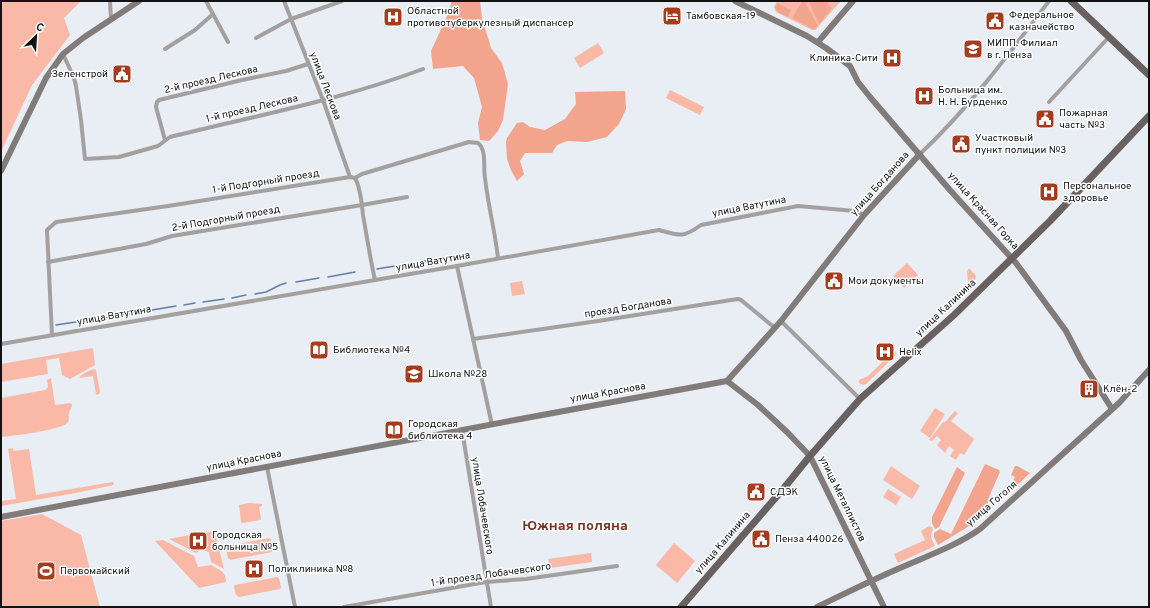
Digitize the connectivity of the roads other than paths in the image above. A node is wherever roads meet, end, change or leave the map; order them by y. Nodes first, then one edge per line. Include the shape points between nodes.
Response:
1 (110, 1) edge
2 (139, 1) edge
3 (206, 1) edge
4 (284, 1) edge
5 (342, 1) edge
6 (735, 1) edge
7 (853, 1) edge
8 (1049, 1) edge
9 (1071, 1) edge
10 (213, 14) junction
11 (111, 19) junction
12 (291, 19) junction
13 (1109, 37) junction
14 (256, 38) dead end
15 (228, 42) dead end
16 (818, 42) junction
17 (165, 49) dead end
18 (63, 54) junction
19 (308, 64) junction
20 (423, 69) dead end
21 (1149, 75) edge
22 (322, 100) junction
23 (1049, 102) dead end
24 (1149, 116) edge
25 (165, 140) junction
26 (920, 154) junction
27 (1, 171) edge
28 (353, 178) junction
29 (407, 197) dead end
30 (362, 205) junction
31 (864, 216) junction
32 (498, 258) junction
33 (1012, 258) junction
34 (48, 262) junction
35 (457, 266) junction
36 (375, 280) junction
37 (781, 321) junction
38 (775, 328) junction
39 (52, 335) junction
40 (473, 339) junction
41 (1, 344) edge
42 (1149, 370) edge
43 (727, 381) junction
44 (860, 399) junction
45 (1112, 409) junction
46 (492, 425) junction
47 (462, 430) junction
48 (810, 456) junction
49 (267, 467) junction
50 (1, 517) edge
51 (617, 566) dead end
52 (871, 581) junction
53 (486, 582) junction
54 (295, 607) edge
55 (344, 607) edge
56 (491, 607) edge
57 (681, 607) edge
58 (817, 607) edge
59 (884, 607) edge

1 - 11 street
2 - 11 street
3 - 10 street
4 - 12 street, улица Лескова
5 - 12 street
6 - 16 street, улица Красная Горка
7 - 16 street
8 - 26 street, улица Богданова via 983,85
9 - 13 main road
10 - 15 street
10 - 17 street via 193,32
11 - 18 street
12 - 14 street
12 - 19 street, улица Лескова
13 - 21 main road
13 - 23 street
16 - 26 street, улица Красная Горка via 850,66 858,82
18 - 25 street, 1-й проезд Лескова via 76,86 85,158 119,157 158,146
18 - 27 street via 46,78
19 - 22 street, улица Лескова
19 - 25 street, 2-й проезд Лескова via 159,100 156,107
20 - 22 street, 1-й проезд Лескова via 392,81
22 - 25 street, 1-й проезд Лескова
22 - 28 street, улица Лескова
24 - 33 main road, улица Калинина
26 - 31 street, улица Богданова
26 - 33 street, улица Красная Горка
28 - 30 street, улица Лескова via 357,182
28 - 32 street, 1-й Подгорный проезд via 469,142 478,143 483,149 484,178
28 - 34 street, 1-й Подгорный проезд via 56,222 47,230
29 - 30 street, 2-й Подгорный проезд
30 - 34 street, 2-й Подгорный проезд via 172,236 146,244
30 - 36 street, улица Лескова
31 - 32 street, улица Ватутина via 855,211 798,206 701,225 690,233 678,235 659,230
31 - 37 street, улица Богданова
32 - 35 street, улица Ватутина
33 - 44 main road, улица Калинина via 948,321
33 - 45 street, улица Красная Горка via 1066,331
34 - 39 street
35 - 36 street, улица Ватутина
35 - 40 street
36 - 39 street, улица Ватутина
37 - 38 street, улица Богданова
37 - 44 street
38 - 40 street, проезд Богданова via 738,299
38 - 43 street, улица Богданова
39 - 41 street, улица Ватутина
40 - 46 street
42 - 45 street, улица Гоголя
43 - 46 street, улица Краснова
43 - 48 street, улица Металлистов via 788,432
44 - 48 main road, улица Калинина
45 - 52 street, улица Гоголя via 980,529 960,541
46 - 47 street, улица Краснова
47 - 49 street, улица Краснова
47 - 53 street, улица Лобачевского
48 - 52 street, улица Металлистов
48 - 57 main road, улица Калинина
49 - 50 street, улица Краснова
49 - 54 street
51 - 53 street, 1-й проезд Лобачевского
52 - 58 street, улица Гоголя
52 - 59 street, улица Металлистов
53 - 55 street, 1-й проезд Лобачевского
53 - 56 street, улица Лобачевского

